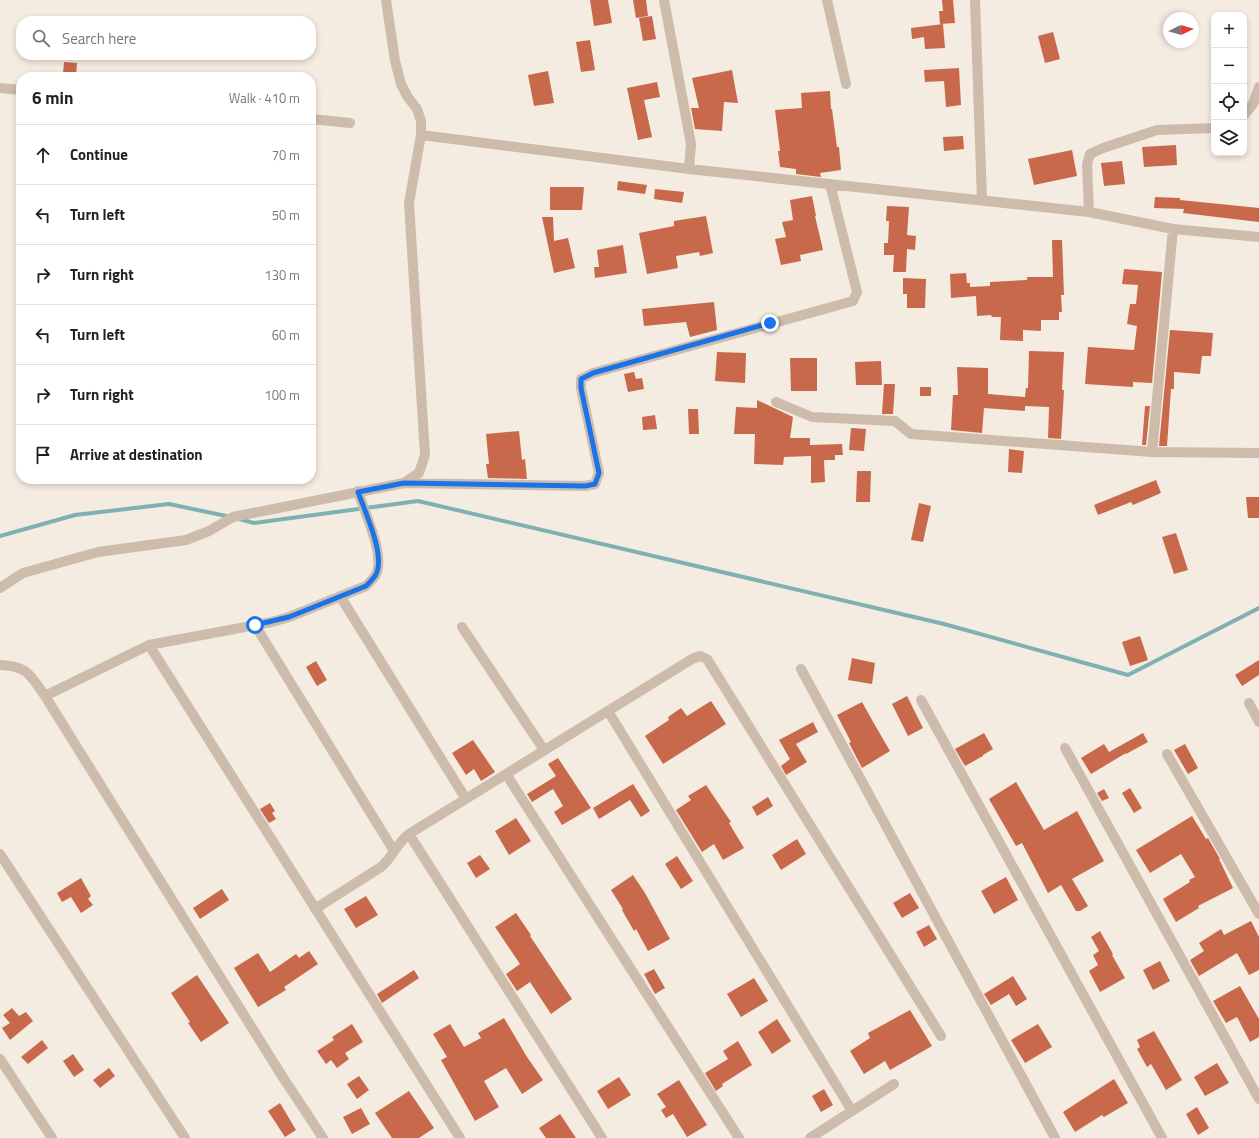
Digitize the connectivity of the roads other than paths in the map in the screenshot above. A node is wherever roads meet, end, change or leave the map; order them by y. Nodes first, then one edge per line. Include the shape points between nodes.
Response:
1 (386, 0) edge
2 (664, 0) edge
3 (828, 0) edge
4 (975, 0) edge
5 (846, 84) dead end
6 (1259, 87) edge
7 (0, 88) edge
8 (16, 90) edge
9 (1247, 112) edge
10 (316, 120) edge
11 (350, 123) dead end
12 (1211, 128) edge
13 (421, 135) junction
14 (689, 169) junction
15 (830, 184) junction
16 (982, 200) junction
17 (1089, 212) junction
18 (1173, 229) junction
19 (1259, 237) edge
20 (776, 402) dead end
21 (1152, 452) junction
22 (1259, 453) edge
23 (404, 483) junction
24 (358, 492) junction
25 (0, 588) edge
26 (340, 596) junction
27 (255, 625) junction
28 (462, 627) dead end
29 (149, 645) junction
30 (0, 665) edge
31 (801, 669) dead end
32 (45, 696) junction
33 (921, 700) dead end
34 (1249, 703) dead end
35 (608, 711) junction
36 (1259, 722) edge
37 (1066, 748) dead end
38 (544, 750) junction
39 (1167, 754) dead end
40 (506, 774) junction
41 (466, 799) junction
42 (409, 834) junction
43 (394, 851) junction
44 (0, 854) edge
45 (315, 909) junction
46 (1259, 914) edge
47 (941, 1036) dead end
48 (0, 1058) edge
49 (894, 1084) dead end
50 (1259, 1099) edge
51 (852, 1111) junction
52 (52, 1138) edge
53 (185, 1138) edge
54 (323, 1138) edge
55 (460, 1138) edge
56 (602, 1138) edge
57 (739, 1138) edge
58 (810, 1138) edge
59 (1055, 1138) edge
60 (1162, 1138) edge

1 - 13 street via 395,61 406,96 417,109 421,121
2 - 14 street via 691,144
3 - 5 street
4 - 16 street
6 - 9 street
7 - 8 street
10 - 11 street
12 - 17 street via 1157,130 1090,154 1087,164
13 - 14 street
13 - 23 street via 409,202 425,455 419,473
14 - 15 street
15 - 16 street
15 - 23 street via 857,292 853,301 593,373 581,379 599,473 595,484 585,486
16 - 17 street
17 - 18 street
18 - 19 street
18 - 21 street
20 - 21 street via 812,417 895,421 911,434
21 - 22 street
23 - 24 street
24 - 25 street via 234,517 186,540 98,552 23,573
24 - 26 street via 379,559 375,576 366,586
26 - 27 street via 289,617
26 - 41 street
27 - 29 street
27 - 43 street
28 - 38 street
29 - 32 street
29 - 45 street
30 - 32 street via 13,665 29,673
31 - 59 street
32 - 54 street
33 - 60 street
34 - 36 street
35 - 38 street
35 - 47 street via 692,659 700,656 707,659
35 - 51 street
37 - 50 street
38 - 40 street
39 - 46 street
40 - 41 street
40 - 57 street
41 - 42 street
42 - 43 street
42 - 56 street
43 - 45 street via 388,862
44 - 53 street
45 - 55 street
48 - 52 street
49 - 51 street
51 - 58 street

